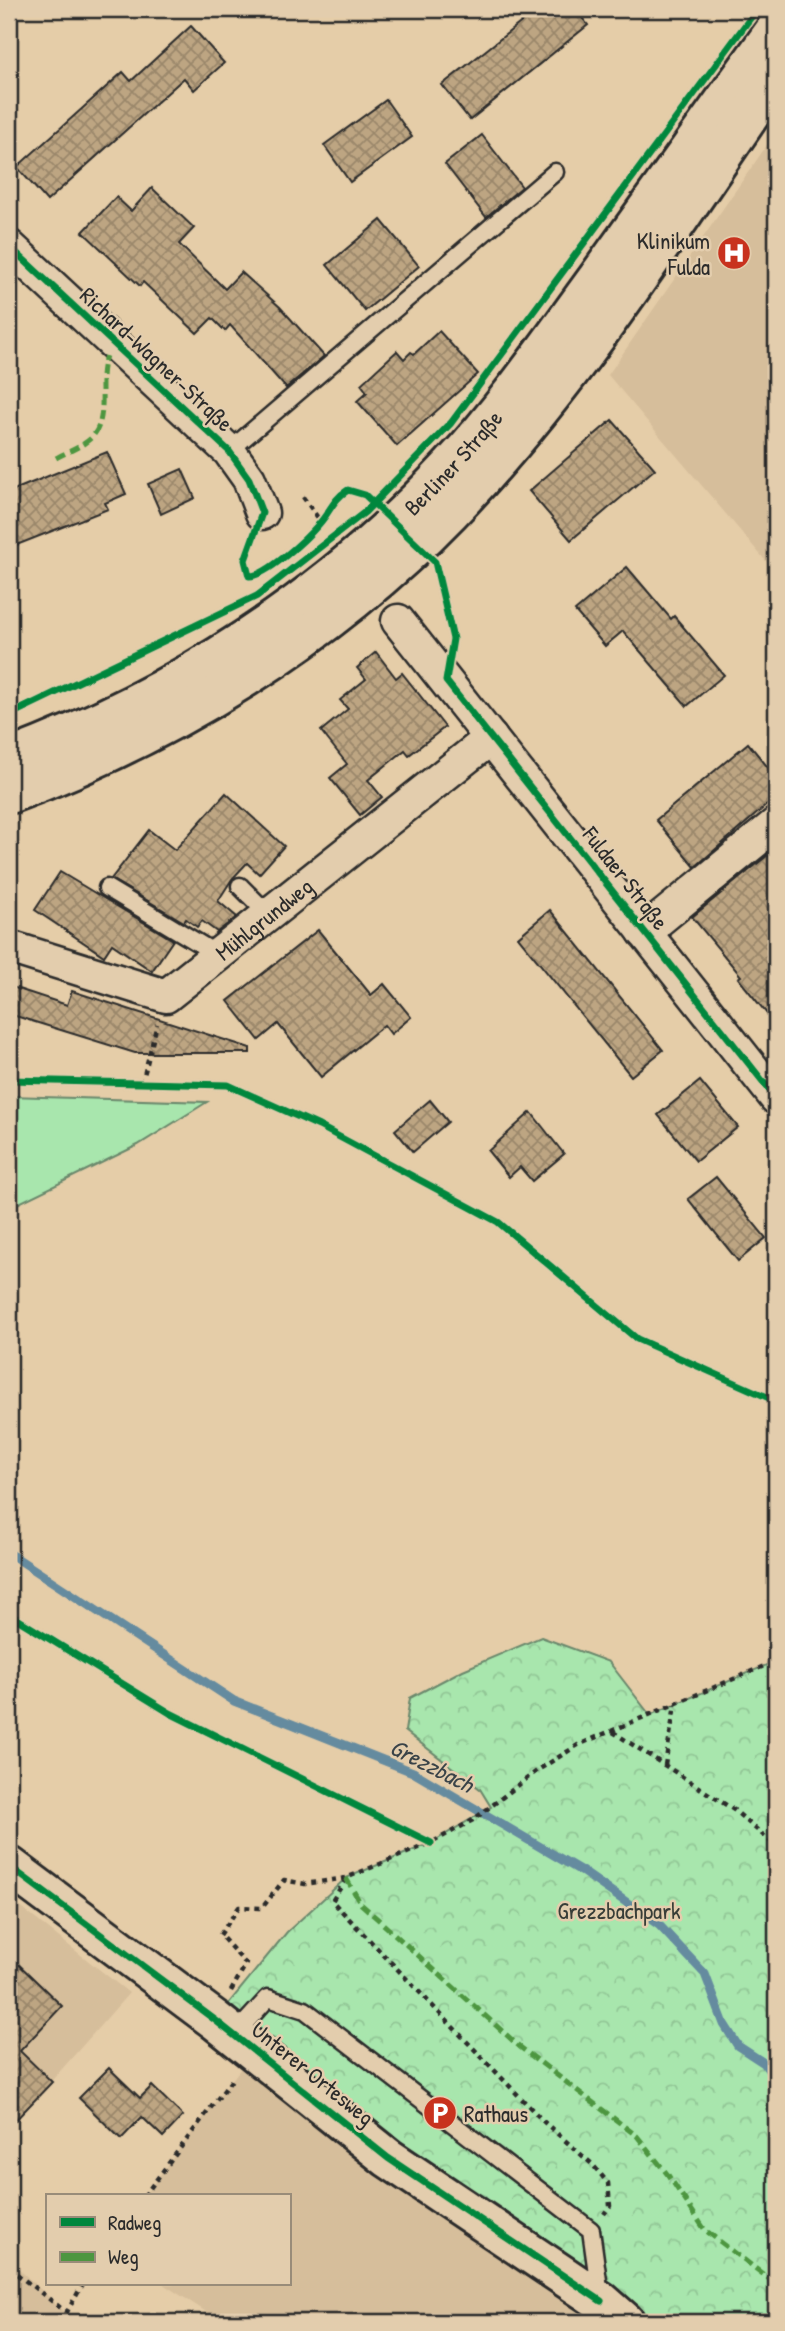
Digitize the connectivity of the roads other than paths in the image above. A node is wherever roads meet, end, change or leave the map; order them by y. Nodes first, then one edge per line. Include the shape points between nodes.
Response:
1 (776, 29) edge
2 (776, 77) edge
3 (555, 172) dead end
4 (9, 246) edge
5 (229, 451) junction
6 (262, 513) dead end
7 (398, 621) dead end
8 (491, 738) junction
9 (9, 759) edge
10 (9, 794) edge
11 (776, 824) edge
12 (240, 886) dead end
13 (107, 888) dead end
14 (270, 916) junction
15 (644, 932) junction
16 (9, 947) edge
17 (220, 956) junction
18 (776, 1098) edge
19 (9, 1866) edge
20 (234, 2035) junction
21 (613, 2312) edge

1 - 9 main road, Berliner Straße via 490,423 413,505 333,577 243,642 162,692
2 - 10 main road, Berliner Straße via 558,386 489,470 410,551 329,619 240,681 144,736
3 - 5 lane
4 - 5 street, Richard-Wagner-Straße
5 - 6 street, Richard-Wagner-Straße via 248,479
7 - 8 street, Fuldaer Straße
8 - 14 street, Mühlgrundweg
8 - 15 street, Fuldaer Straße
11 - 15 street, Fuldaer Straße
12 - 14 lane
13 - 17 lane
14 - 17 street, Mühlgrundweg
15 - 18 street, Fuldaer Straße
16 - 17 street, Mühlgrundweg via 166,996
19 - 20 main road, Unterer Ortesweg
20 - 21 main road, Unterer Ortesweg via 388,2158
20 - 21 lane via 268,1998 305,2010 591,2230

